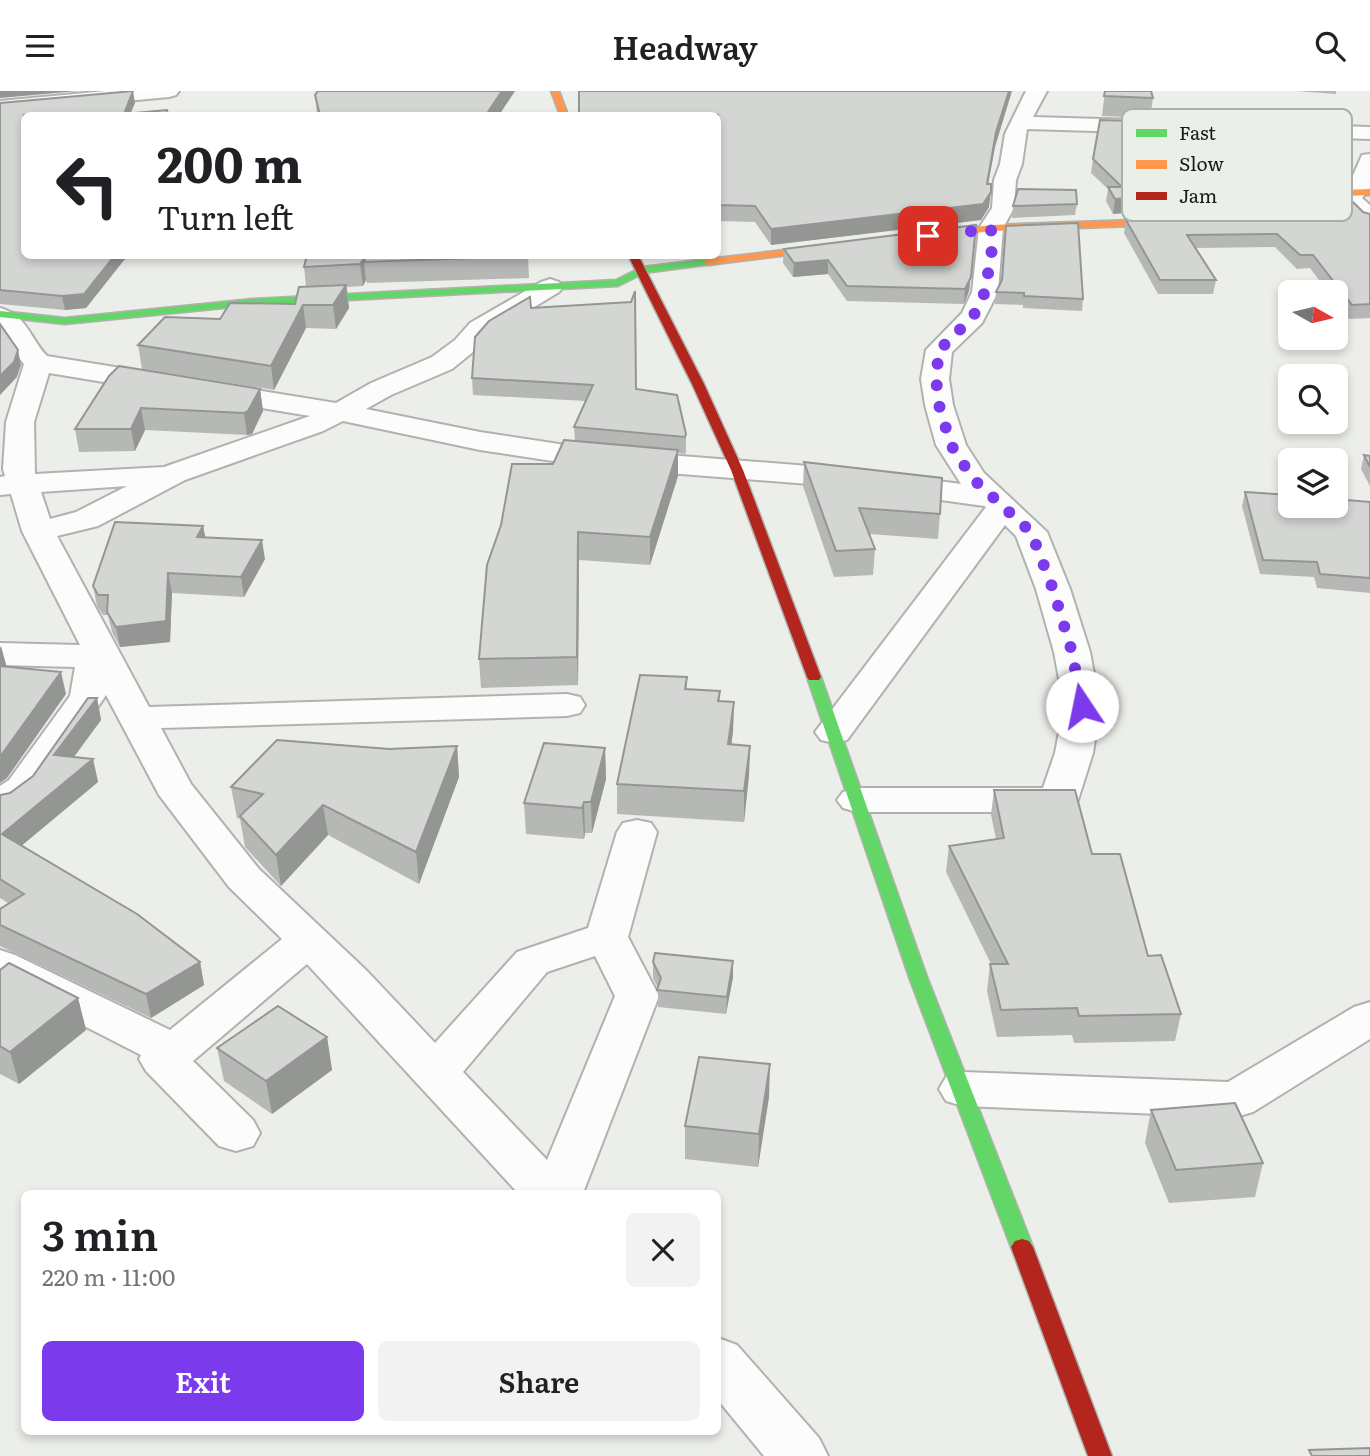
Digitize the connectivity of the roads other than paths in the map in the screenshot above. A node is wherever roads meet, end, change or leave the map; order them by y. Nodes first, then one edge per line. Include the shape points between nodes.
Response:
1 (169, 91) edge
2 (555, 91) edge
3 (1037, 91) edge
4 (0, 107) edge
5 (564, 112) edge
6 (1022, 123) junction
7 (1122, 126) edge
8 (1352, 132) edge
9 (1370, 133) edge
10 (1370, 160) edge
11 (1357, 192) edge
12 (1370, 218) edge
13 (1149, 221) edge
14 (991, 229) junction
15 (910, 238) edge
16 (846, 245) edge
17 (635, 259) edge
18 (642, 270) junction
19 (550, 287) junction
20 (0, 315) edge
21 (38, 363) junction
22 (340, 412) junction
23 (737, 470) junction
24 (174, 474) junction
25 (11, 485) edge
26 (999, 502) junction
27 (38, 531) junction
28 (96, 651) junction
29 (0, 654) edge
30 (567, 705) dead end
31 (135, 718) junction
32 (834, 732) junction
33 (857, 800) junction
34 (0, 805) edge
35 (637, 832) dead end
36 (607, 937) junction
37 (308, 940) junction
38 (0, 965) edge
39 (1370, 1018) edge
40 (174, 1052) junction
41 (435, 1074) junction
42 (963, 1089) junction
43 (236, 1133) dead end
44 (544, 1190) edge
45 (559, 1190) edge
46 (721, 1365) edge
47 (796, 1455) edge
48 (1100, 1456) edge

1 - 4 street
2 - 5 street
3 - 6 street
6 - 7 street
6 - 14 street via 1011,149 1003,208
8 - 9 street
10 - 11 street
11 - 12 street
13 - 14 street
14 - 15 street
14 - 26 street via 985,292 973,317 939,350 936,379 951,445 973,479
16 - 18 street
17 - 18 street
18 - 19 street via 618,283
18 - 23 street
19 - 20 street via 253,302 65,321
19 - 22 street via 479,329 442,363
20 - 21 street via 23,338
21 - 22 street
21 - 25 street via 20,422 18,469
22 - 23 street via 592,458
22 - 24 street
23 - 26 street via 847,478
23 - 32 street
24 - 25 street
24 - 27 street via 88,519
25 - 27 street
26 - 32 street
26 - 33 street via 1031,532 1072,652 1082,706 1074,753 1058,800
27 - 28 street
28 - 29 street
28 - 31 street
28 - 34 street via 88,696 23,788
30 - 31 street
31 - 37 street via 173,787 244,878
32 - 33 street
33 - 42 street via 918,977
35 - 36 street
36 - 41 street via 533,962
36 - 45 street via 637,996
37 - 40 street
37 - 41 street
38 - 40 street
39 - 42 street via 1236,1100
40 - 43 street via 162,1059
41 - 44 street
42 - 48 street
46 - 47 street

